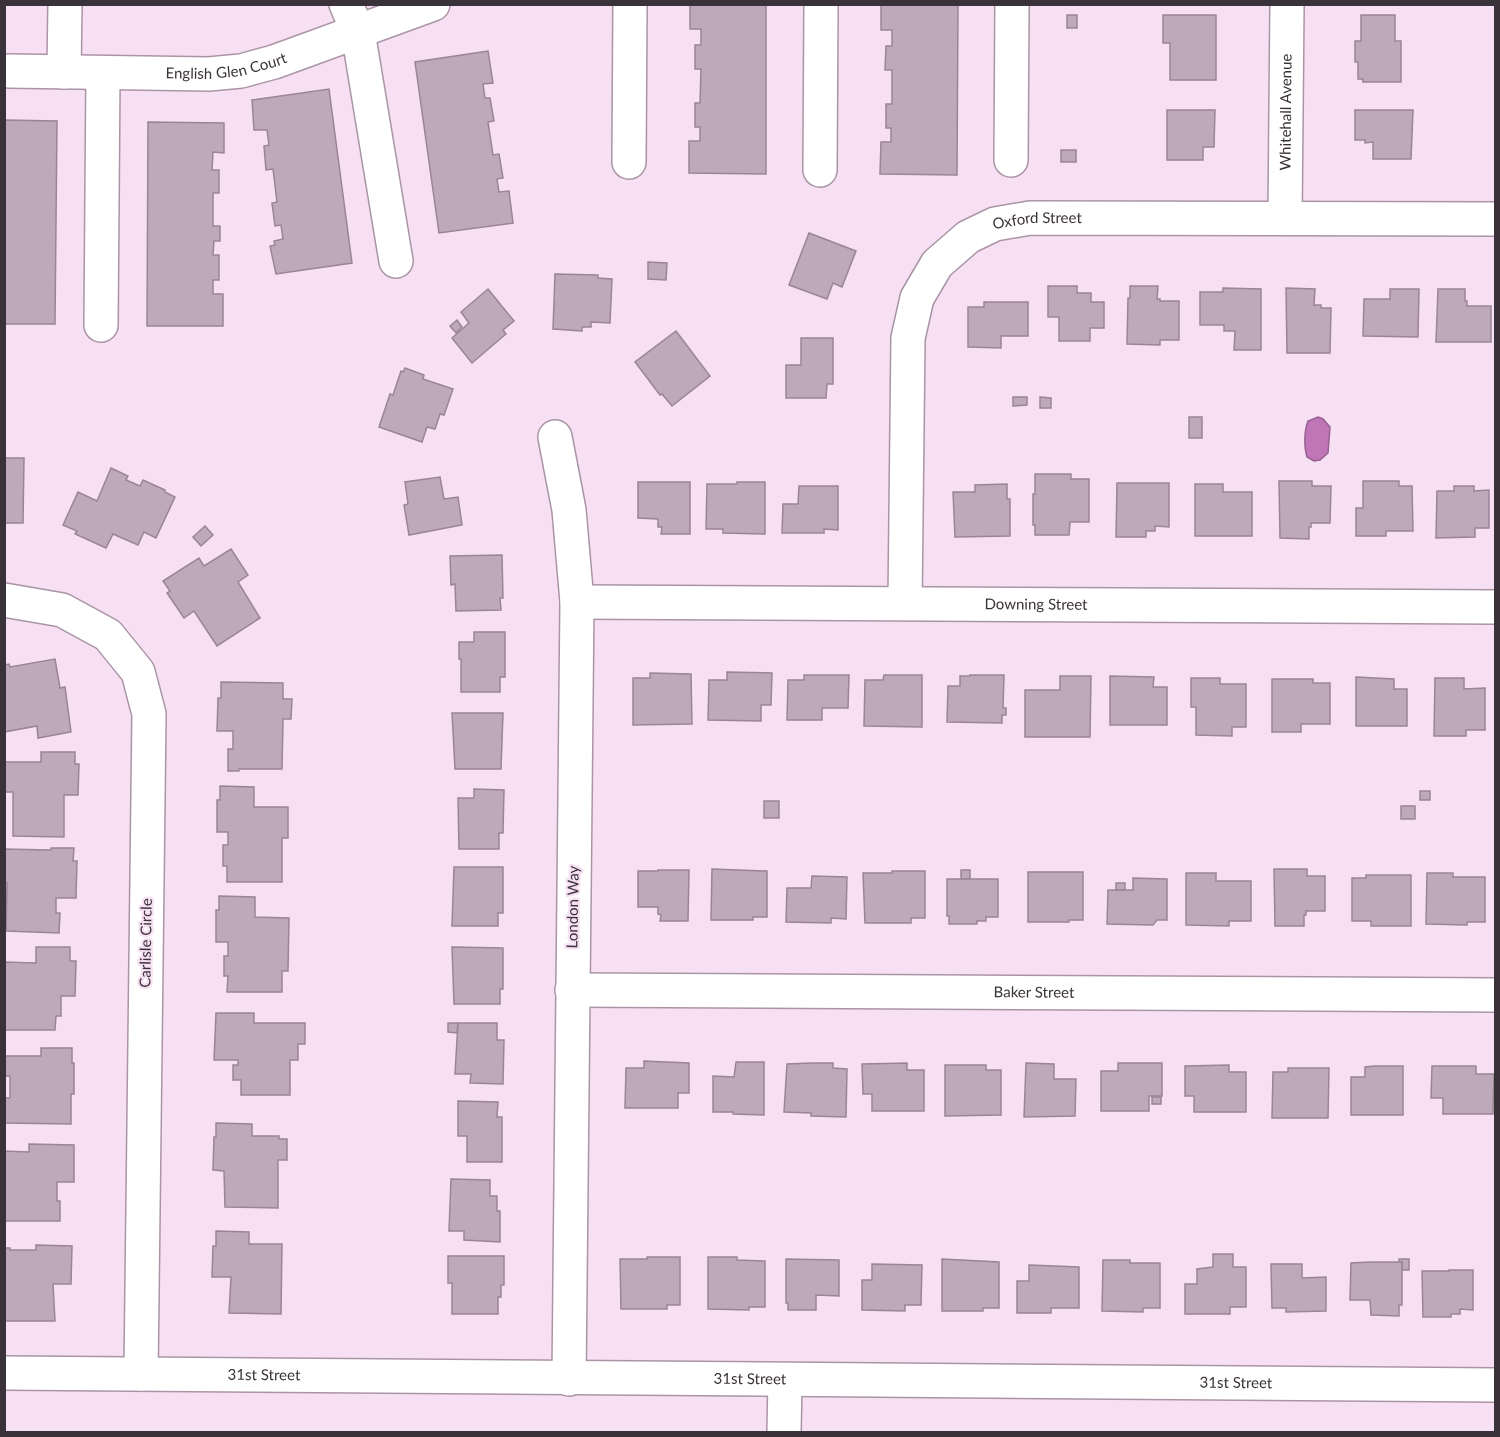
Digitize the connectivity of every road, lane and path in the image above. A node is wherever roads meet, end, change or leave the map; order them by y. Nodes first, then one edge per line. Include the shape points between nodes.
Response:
1 (65, 4) edge
2 (433, 4) edge
3 (630, 4) edge
4 (820, 4) edge
5 (1012, 4) edge
6 (1287, 4) edge
7 (352, 18) edge
8 (9, 71) dead end
9 (63, 72) junction
10 (103, 73) junction
11 (1011, 160) dead end
12 (629, 162) dead end
13 (820, 170) dead end
14 (1285, 218) junction
15 (1496, 219) edge
16 (396, 261) dead end
17 (101, 325) dead end
18 (555, 437) dead end
19 (4, 600) edge
20 (577, 602) junction
21 (905, 603) junction
22 (1496, 607) edge
23 (572, 990) junction
24 (1496, 995) edge
25 (4, 1373) edge
26 (141, 1374) junction
27 (569, 1379) junction
28 (785, 1381) junction
29 (1496, 1385) edge
30 (784, 1432) edge

1 - 9 street
2 - 7 street, English Glen Court
3 - 12 street
4 - 13 street
5 - 11 street
6 - 14 street, Whitehall Avenue
7 - 10 street, English Glen Court via 274,62 241,71
7 - 16 street
8 - 9 street, English Glen Court
9 - 10 street, English Glen Court
10 - 17 street
14 - 15 street, Oxford Street
14 - 21 street, Oxford Street via 1030,218 995,224 968,237 937,264 917,297 908,338
18 - 20 street, London Way via 569,510
19 - 26 street, Carlisle Circle via 62,610 108,635 138,672 149,714
20 - 21 street, Downing Street
20 - 23 street, London Way
21 - 22 street, Downing Street
23 - 24 street, Baker Street
23 - 27 street, London Way
25 - 26 street, 31st Street
26 - 27 street, 31st Street
27 - 28 street, 31st Street
28 - 29 street, 31st Street
28 - 30 street

